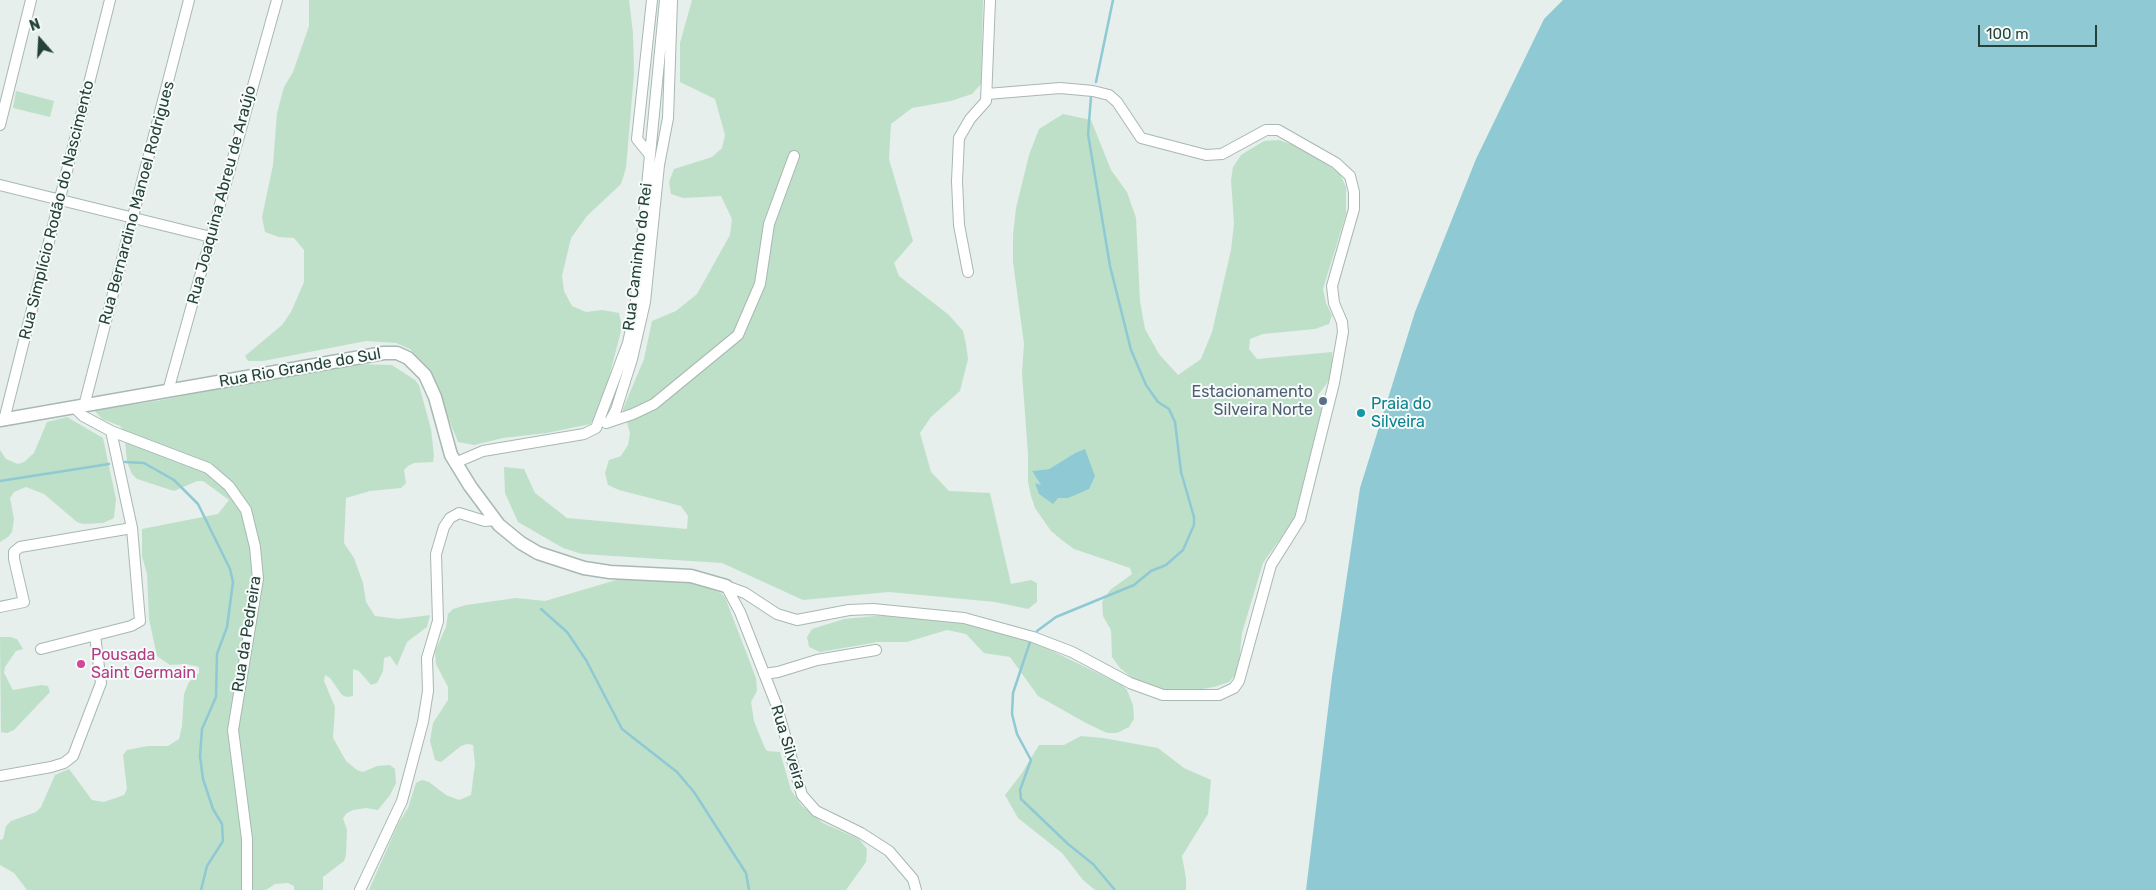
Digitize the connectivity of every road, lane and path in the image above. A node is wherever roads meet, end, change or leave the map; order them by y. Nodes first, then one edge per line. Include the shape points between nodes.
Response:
1 (31, 0) edge
2 (110, 0) edge
3 (189, 0) edge
4 (277, 0) edge
5 (652, 0) edge
6 (665, 0) edge
7 (672, 0) edge
8 (990, 0) edge
9 (988, 94) junction
10 (0, 125) edge
11 (650, 155) junction
12 (794, 156) dead end
13 (0, 185) edge
14 (60, 199) junction
15 (133, 217) junction
16 (211, 238) junction
17 (968, 272) dead end
18 (168, 391) junction
19 (79, 407) junction
20 (2, 420) edge
21 (610, 422) junction
22 (596, 428) junction
23 (111, 431) junction
24 (455, 463) junction
25 (495, 520) junction
26 (132, 528) junction
27 (726, 586) junction
28 (0, 607) edge
29 (94, 635) junction
30 (41, 649) dead end
31 (876, 650) dead end
32 (764, 674) junction
33 (0, 776) edge
34 (247, 890) edge
35 (360, 890) edge
36 (916, 890) edge

1 - 10 street
2 - 14 street, Rua Simplício Rodão do Nascimento
3 - 15 street, Rua Bernardino Manoel Rodrigues
4 - 16 street, Rua Joaquina Abreu de Araújo
5 - 11 street via 637,139
6 - 11 street, Rua Caminho do Rei
7 - 21 street via 668,118 658,174 645,302 627,377
8 - 9 street
9 - 17 street via 959,138 959,225
9 - 27 street via 1060,88 1108,95 1117,102 1141,138 1206,155 1222,154 1266,130 1278,130 1336,163 1350,176 1354,209 1332,286 1343,332 1334,383 1300,519 1271,565 1239,680 1234,688 1219,695 1163,695 1130,683 1072,652 1033,637 964,618 872,609 797,620 776,614
11 - 22 street, Rua Caminho do Rei via 635,310 628,343
12 - 21 street via 769,224 760,284 738,335 654,404
13 - 14 street
14 - 15 street
14 - 20 street, Rua Simplício Rodão do Nascimento
15 - 16 street
15 - 19 street, Rua Bernardino Manoel Rodrigues
16 - 18 street, Rua Joaquina Abreu de Araújo
18 - 19 street, Rua Rio Grande do Sul
18 - 24 street, Rua Rio Grande do Sul via 384,353 397,354 416,365 427,380
19 - 20 street, Rua Rio Grande do Sul
19 - 23 street, Rua da Pedreira via 83,416
21 - 22 street
22 - 24 street via 584,434 483,451
23 - 26 street
23 - 34 street, Rua da Pedreira via 208,468 229,486 251,523 258,579 234,730 247,839
24 - 25 street, Rua Rio Grande do Sul
25 - 27 street, Rua Rio Grande do Sul via 521,543 559,562 610,572 691,576
25 - 35 street via 485,521 459,513 444,527 436,554 438,621 427,658 428,691 423,722 402,801
26 - 28 street via 20,547 14,552 14,559 24,602
26 - 29 street via 140,621
27 - 32 street, Rua Silveira via 740,612
29 - 30 street
29 - 33 street via 101,683 73,756 51,767
31 - 32 street via 817,660
32 - 36 street, Rua Silveira via 784,728 802,795 821,814 889,851 913,879

